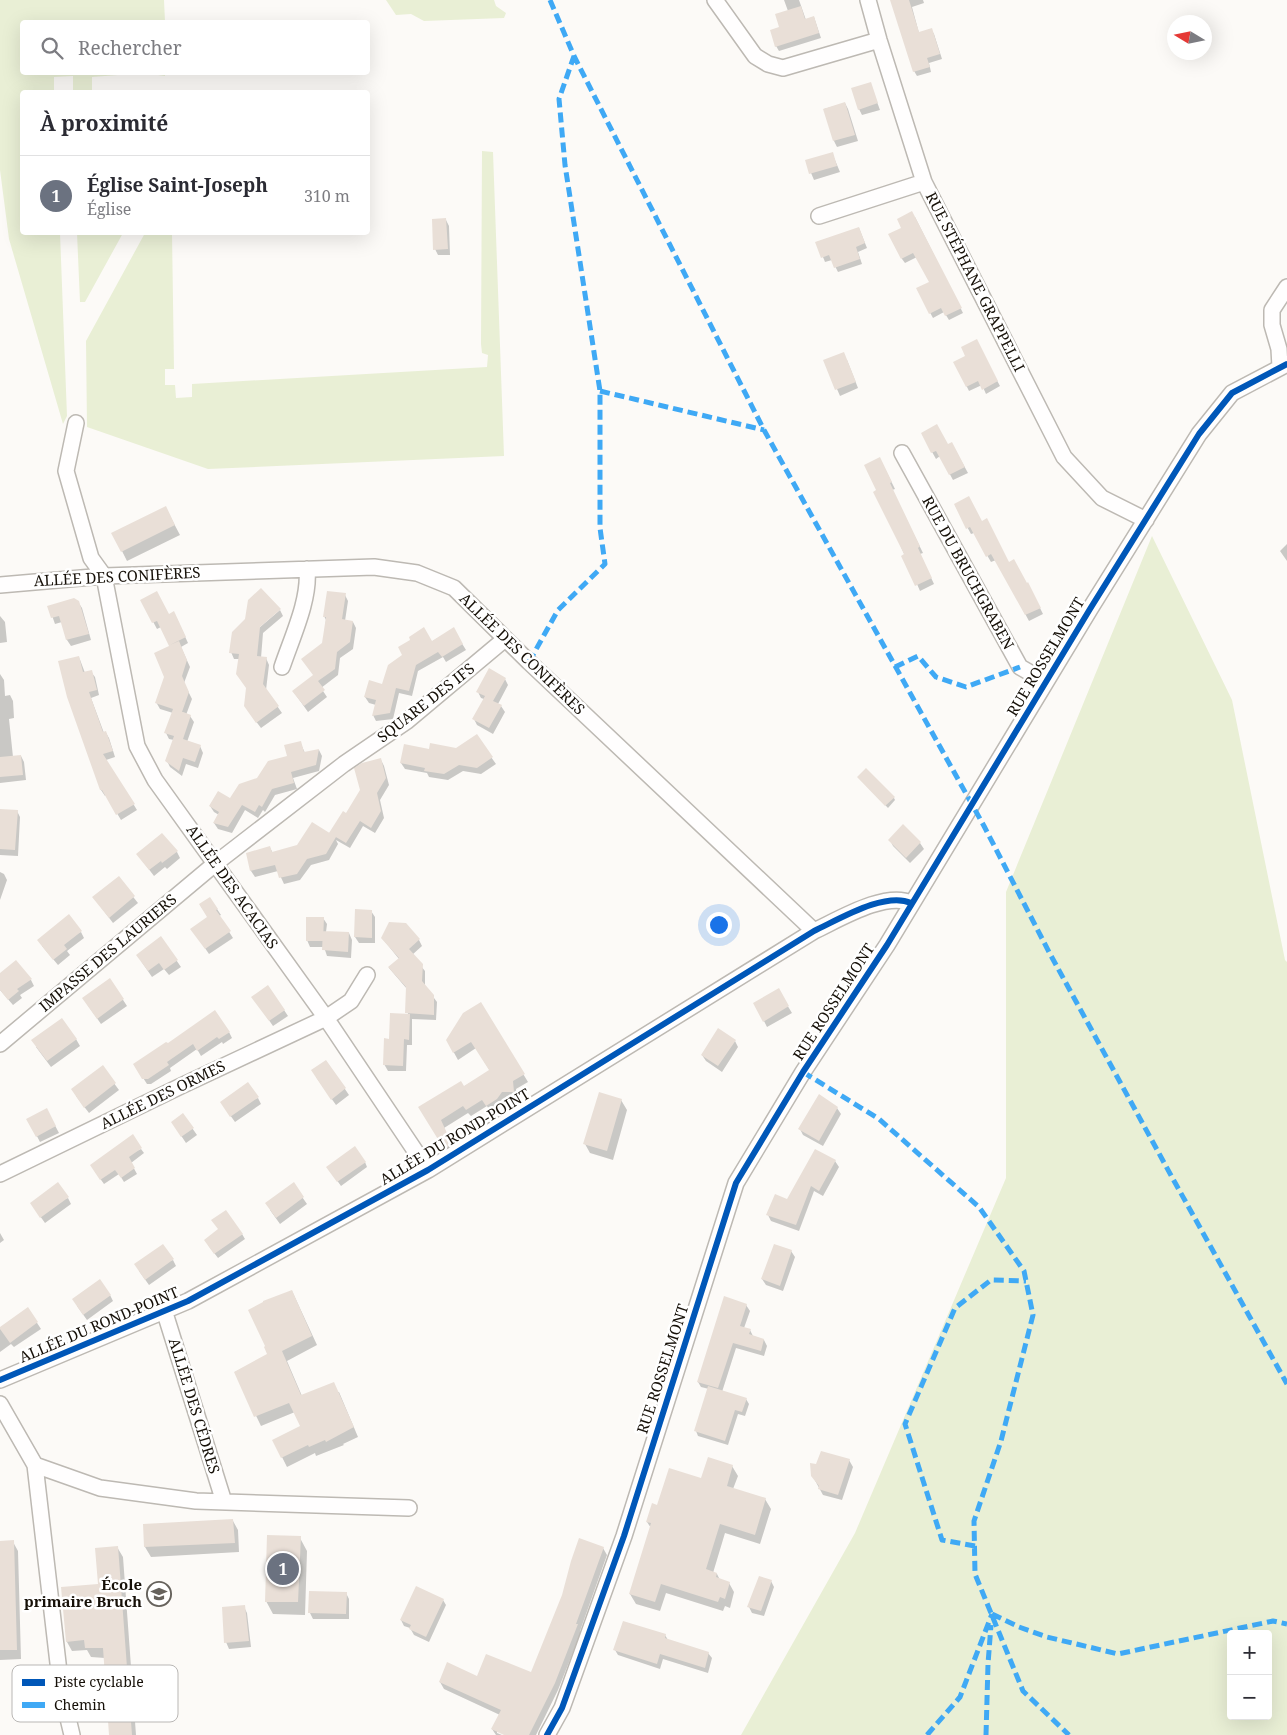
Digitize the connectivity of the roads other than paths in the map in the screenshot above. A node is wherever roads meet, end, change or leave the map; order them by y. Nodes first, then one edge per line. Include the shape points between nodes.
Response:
1 (714, 0) edge
2 (868, 0) edge
3 (879, 40) junction
4 (924, 182) junction
5 (819, 216) dead end
6 (1287, 286) edge
7 (1284, 366) edge
8 (76, 424) dead end
9 (902, 453) dead end
10 (1146, 520) junction
11 (307, 569) junction
12 (104, 576) junction
13 (0, 585) edge
14 (505, 639) junction
15 (282, 666) dead end
16 (1046, 682) junction
17 (216, 863) junction
18 (911, 902) junction
19 (814, 931) junction
20 (368, 975) dead end
21 (326, 1018) junction
22 (0, 1044) edge
23 (428, 1170) junction
24 (0, 1174) edge
25 (164, 1310) junction
26 (0, 1380) edge
27 (0, 1404) edge
28 (34, 1466) junction
29 (224, 1502) junction
30 (409, 1508) dead end
31 (58, 1665) edge
32 (69, 1722) edge
33 (72, 1735) edge
34 (547, 1735) edge

1 - 3 street via 755,56 783,68
2 - 3 street, RUE STÉPHANE GRAPPELLI
3 - 4 street, RUE STÉPHANE GRAPPELLI
4 - 5 street
4 - 10 street, RUE STÉPHANE GRAPPELLI via 1064,457 1102,498
6 - 7 street via 1272,310 1272,325
7 - 10 street, RUE ROSSELMONT via 1232,394 1199,434
8 - 12 street via 66,471 91,558
9 - 16 street, RUE DU BRUCHGRABEN via 1020,667
10 - 16 street, RUE ROSSELMONT
11 - 12 street, ALLÉE DES CONIFÈRES
11 - 14 street, ALLÉE DES CONIFÈRES via 374,567 417,573 454,588
11 - 15 street via 308,582 299,618
12 - 13 street, ALLÉE DES CONIFÈRES
12 - 17 street, ALLÉE DES ACACIAS via 137,746 155,780
14 - 17 street, SQUARE DES IFS via 407,721 344,764
14 - 19 street, ALLÉE DES CONIFÈRES
16 - 18 street, RUE ROSSELMONT
17 - 21 street, ALLÉE DES ACACIAS
17 - 22 street, IMPASSE DES LAURIERS
18 - 19 street, ALLÉE DU ROND-POINT via 903,899 870,904
18 - 34 street, RUE ROSSELMONT via 736,1183 624,1536 562,1708
19 - 23 street, ALLÉE DU ROND-POINT
20 - 21 street, ALLÉE DES ORMES via 351,1001
21 - 23 street, ALLÉE DES ACACIAS
21 - 24 street, ALLÉE DES ORMES
23 - 25 street, ALLÉE DU ROND-POINT via 193,1298
25 - 26 street, ALLÉE DU ROND-POINT
25 - 29 street, ALLÉE DES CÉDRES
27 - 28 street
28 - 29 street via 100,1488
28 - 31 street
29 - 30 street
32 - 33 street

